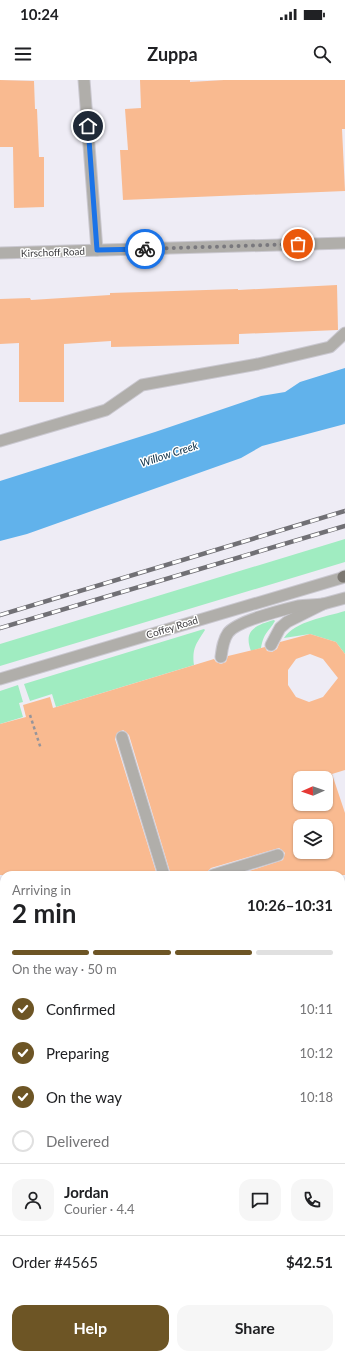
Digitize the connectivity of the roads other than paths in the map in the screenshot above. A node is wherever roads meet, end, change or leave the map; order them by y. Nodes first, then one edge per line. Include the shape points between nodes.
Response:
1 (84, 80) edge
2 (345, 243) edge
3 (97, 250) junction
4 (0, 253) edge
5 (345, 333) edge
6 (0, 441) edge
7 (344, 576) edge
8 (345, 598) edge
9 (323, 604) junction
10 (271, 645) dead end
11 (221, 657) dead end
12 (0, 679) edge
13 (122, 737) dead end
14 (278, 855) dead end
15 (163, 871) edge
16 (226, 871) edge

1 - 3 street
2 - 3 street, Kirschoff Road
3 - 4 street, Kirschoff Road
5 - 6 street via 330,346 258,364 142,385 106,410
7 - 12 street, Coffey Road
8 - 9 street
9 - 10 street via 287,622 280,628
9 - 11 street via 298,606 238,626 228,633 222,645
13 - 15 street
14 - 16 street

